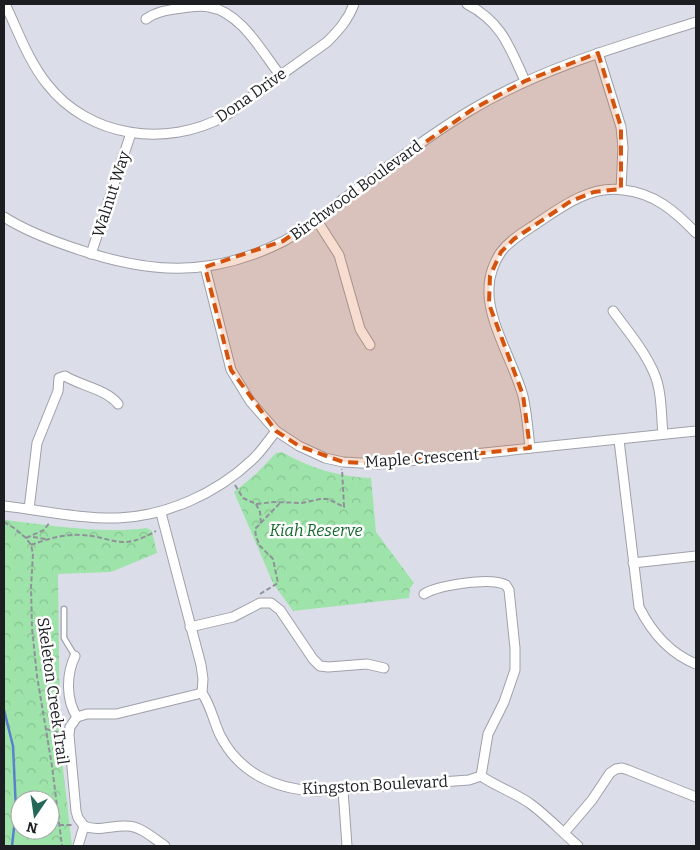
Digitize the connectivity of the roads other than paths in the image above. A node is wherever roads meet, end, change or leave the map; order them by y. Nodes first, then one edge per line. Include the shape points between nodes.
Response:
1 (5, 4) edge
2 (354, 4) edge
3 (467, 4) edge
4 (146, 19) dead end
5 (696, 22) edge
6 (598, 53) junction
7 (280, 75) junction
8 (525, 81) junction
9 (131, 133) junction
10 (621, 189) junction
11 (4, 217) edge
12 (316, 219) junction
13 (696, 233) edge
14 (91, 254) junction
15 (204, 267) junction
16 (613, 310) dead end
17 (370, 345) dead end
18 (118, 404) dead end
19 (276, 431) junction
20 (696, 431) edge
21 (663, 434) junction
22 (619, 440) junction
23 (530, 448) junction
24 (4, 506) edge
25 (29, 509) junction
26 (160, 512) junction
27 (696, 556) edge
28 (633, 563) junction
29 (424, 594) dead end
30 (64, 609) dead end
31 (190, 627) junction
32 (75, 656) joint
33 (696, 664) edge
34 (384, 668) dead end
35 (202, 693) junction
36 (77, 717) junction
37 (481, 776) junction
38 (343, 790) junction
39 (696, 797) edge
40 (84, 826) junction
41 (564, 834) junction
42 (78, 846) edge
43 (165, 846) edge
44 (347, 846) edge
45 (578, 846) edge

1 - 9 street, Dona Drive via 33,65 63,101 99,124
2 - 7 street, Dona Drive via 340,30
3 - 8 street via 481,11 499,28
4 - 7 street via 162,11 199,6 221,10 241,24
5 - 6 street, Birchwood Boulevard
6 - 8 street, Birchwood Boulevard
6 - 10 street via 621,127
7 - 9 street, Dona Drive via 227,115 206,125 162,135
8 - 12 street, Birchwood Boulevard via 425,140
9 - 14 street, Walnut Way
10 - 13 street via 648,195 663,203
10 - 23 street via 594,192 571,201 514,239 501,252 490,276 489,304 523,395
11 - 14 street, Birchwood Boulevard via 34,234
12 - 15 street, Birchwood Boulevard via 283,242 255,254
12 - 17 street via 339,255 360,329
14 - 15 street, Birchwood Boulevard via 144,267 173,270
15 - 19 street, Maple Crescent via 231,370 250,401
16 - 21 street via 654,374
18 - 25 street via 107,395 65,376 58,378 58,391 37,443
19 - 23 street, Maple Crescent via 299,446 343,462 379,464
19 - 26 street via 252,460 231,477 203,495
20 - 21 street, Maple Crescent
21 - 22 street, Maple Crescent
22 - 23 street, Maple Crescent
22 - 28 street
24 - 25 street
25 - 26 street via 116,518
26 - 31 street, Kingston Boulevard
27 - 28 street
28 - 33 street via 639,607 646,620 668,647
29 - 37 street via 439,587 493,581 506,585 509,590 515,670 488,734
30 - 32 lane via 64,638
31 - 34 street via 233,617 265,602 276,606 320,666 367,664
31 - 35 street, Kingston Boulevard via 203,679
32 - 36 street via 69,697
35 - 36 street via 116,714
35 - 38 street, Kingston Boulevard via 220,735 247,768 272,783 296,790
36 - 40 street via 72,722 69,735 76,811
37 - 38 street, Kingston Boulevard via 469,780
37 - 41 street via 532,805
38 - 44 street
39 - 41 street via 628,770 616,769
40 - 42 street
40 - 43 street via 92,829 128,826 139,829
41 - 45 street

